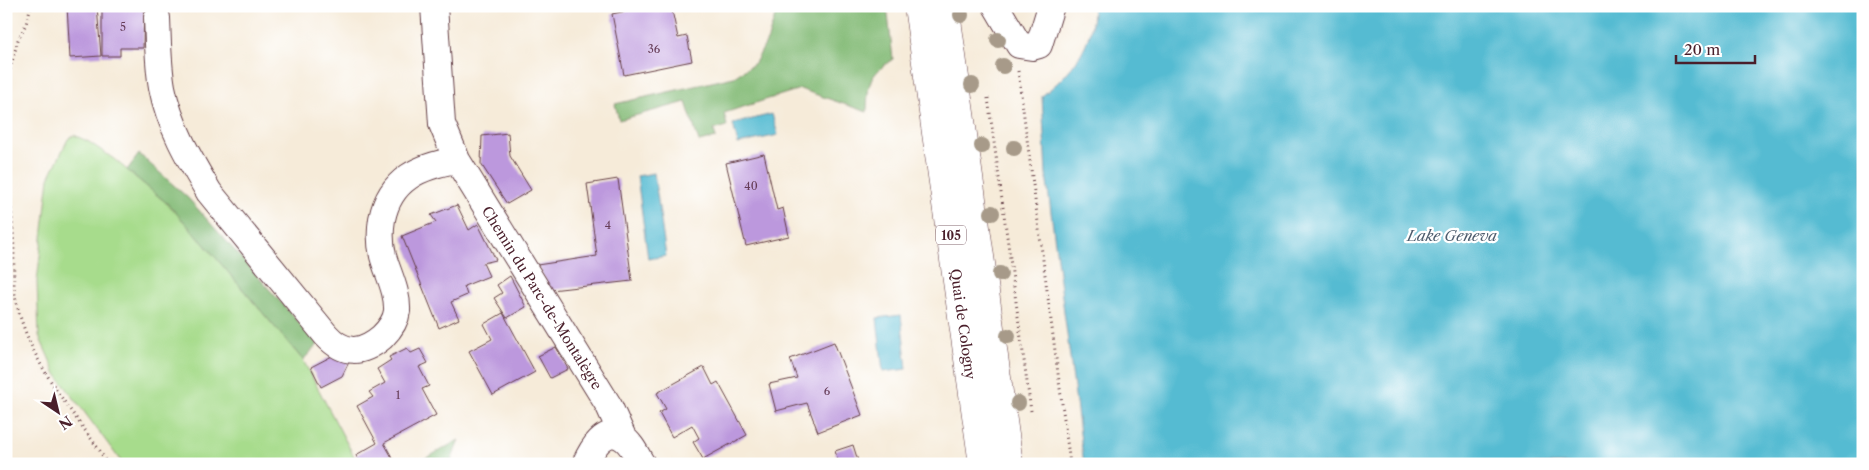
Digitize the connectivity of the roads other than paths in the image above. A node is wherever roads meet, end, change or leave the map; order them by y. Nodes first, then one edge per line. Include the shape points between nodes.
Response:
1 (434, 6) edge
2 (918, 6) edge
3 (945, 6) edge
4 (996, 6) edge
5 (1050, 6) edge
6 (157, 18) dead end
7 (457, 160) junction
8 (623, 438) junction
9 (585, 464) edge
10 (642, 464) edge
11 (983, 464) edge
12 (1009, 464) edge

1 - 7 street, Chemin du Parc-de-Montalègre via 442,124
2 - 11 main road, Quai de Cologny / 105
3 - 12 main road, Quai de Cologny / 105
4 - 5 street via 1019,45 1032,47 1039,45
6 - 7 street via 159,68 166,105 194,168 215,200 326,335 339,346 355,350 368,347 392,326 396,317 396,296 380,240 391,194 405,178 435,164
7 - 8 street, Chemin du Parc-de-Montalègre via 609,406
8 - 9 street via 614,435 603,438
8 - 10 street, Chemin du Parc-de-Montalègre

